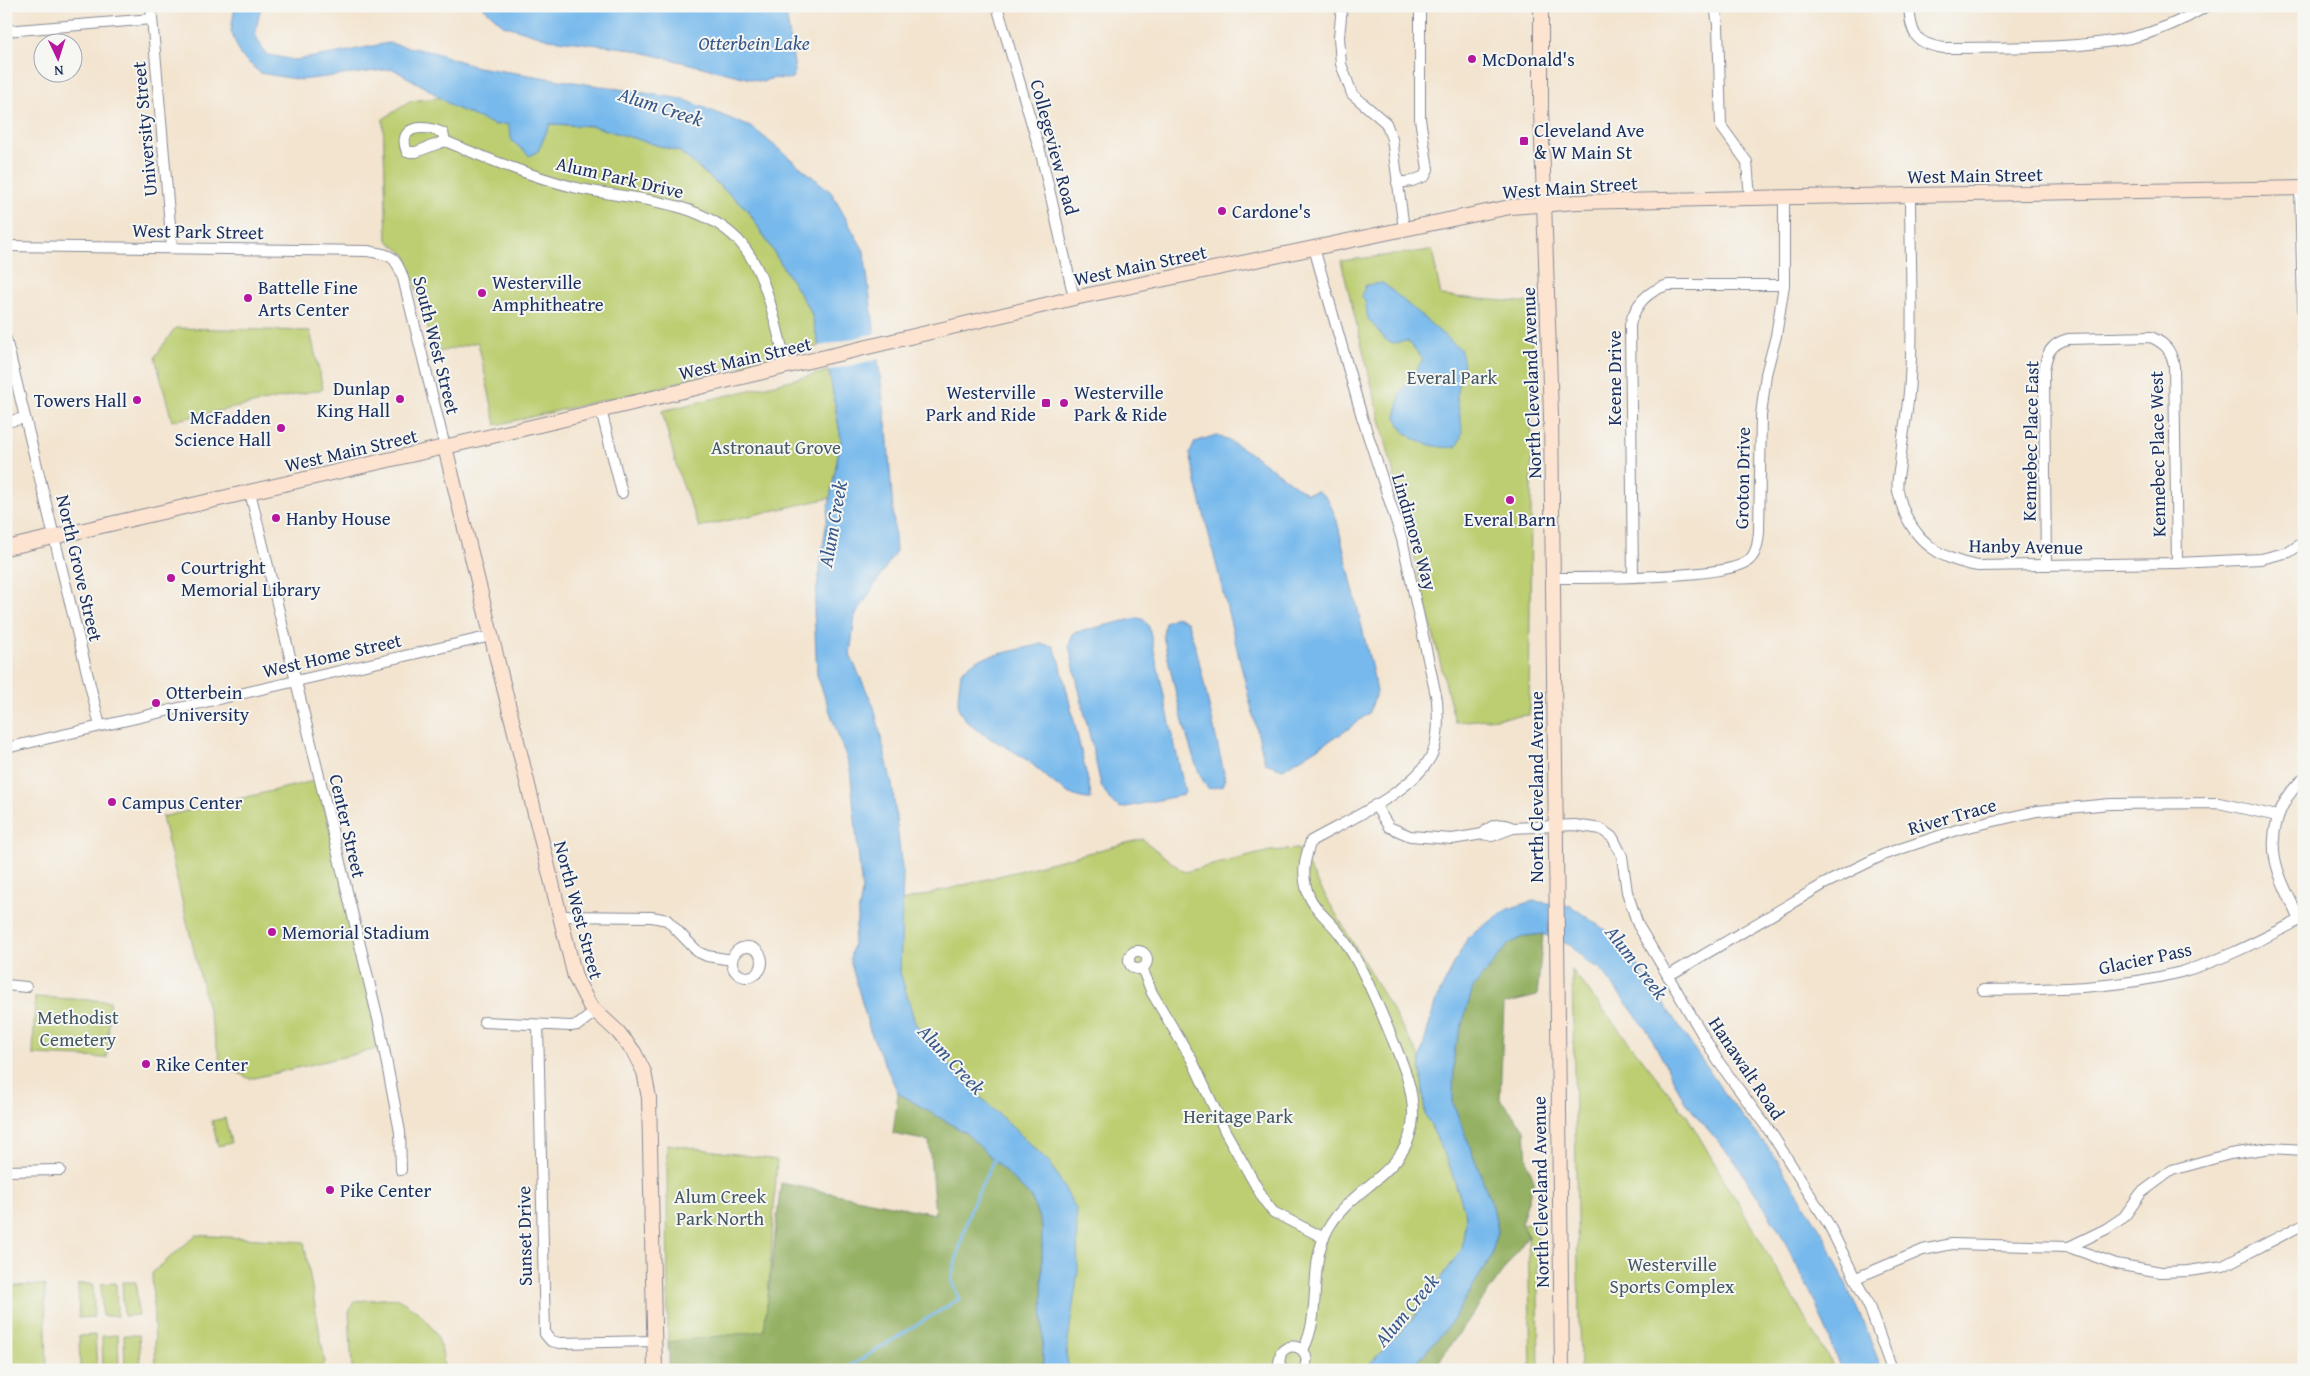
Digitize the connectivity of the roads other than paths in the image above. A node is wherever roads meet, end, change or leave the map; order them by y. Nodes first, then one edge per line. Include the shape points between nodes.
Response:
1 (151, 6) edge
2 (997, 6) edge
3 (1342, 6) edge
4 (1420, 6) edge
5 (1541, 6) edge
6 (1715, 6) edge
7 (1909, 6) edge
8 (2207, 6) edge
9 (152, 19) junction
10 (6, 31) edge
11 (445, 141) dead end
12 (1397, 183) junction
13 (2302, 188) edge
14 (1910, 195) junction
15 (1750, 198) junction
16 (1784, 198) junction
17 (1545, 204) junction
18 (1404, 229) junction
19 (6, 246) edge
20 (172, 248) junction
21 (1314, 248) junction
22 (389, 255) joint
23 (1784, 285) junction
24 (1074, 298) junction
25 (2108, 338) joint
26 (6, 339) edge
27 (2304, 346) edge
28 (787, 367) junction
29 (601, 410) junction
30 (25, 418) junction
31 (6, 422) edge
32 (445, 447) junction
33 (250, 492) junction
34 (622, 492) dead end
35 (54, 537) junction
36 (2304, 542) edge
37 (6, 548) edge
38 (2177, 563) junction
39 (2046, 565) junction
40 (1633, 577) junction
41 (1553, 578) junction
42 (491, 636) junction
43 (296, 682) junction
44 (100, 726) junction
45 (6, 748) edge
46 (2304, 778) edge
47 (1375, 804) junction
48 (2277, 816) junction
49 (1555, 826) junction
50 (560, 916) junction
51 (2302, 919) edge
52 (732, 960) dead end
53 (1142, 968) dead end
54 (1668, 976) junction
55 (6, 985) edge
56 (26, 987) dead end
57 (1983, 990) dead end
58 (596, 1012) junction
59 (484, 1022) dead end
60 (538, 1025) junction
61 (2304, 1150) edge
62 (60, 1170) dead end
63 (401, 1170) dead end
64 (6, 1171) edge
65 (2304, 1224) edge
66 (1324, 1238) junction
67 (2069, 1247) junction
68 (1856, 1278) junction
69 (654, 1341) junction
70 (1303, 1350) junction
71 (654, 1370) edge
72 (1283, 1370) edge
73 (1303, 1370) edge
74 (1562, 1370) edge
75 (1892, 1370) edge

1 - 9 street, University Street
2 - 24 street, Collegeview Road via 1042,158
3 - 12 street via 1340,64 1352,94 1386,123 1392,140
4 - 12 street via 1420,119 1428,169 1425,176
5 - 17 main road, North Cleveland Avenue
6 - 15 street via 1721,126 1747,162
7 - 8 street via 1910,26 1915,36 1929,46 1944,48 2072,45 2131,38 2183,20
9 - 10 street
9 - 20 street, University Street
11 - 28 street, Alum Park Drive via 494,162 571,186 674,205 712,221 738,240 752,260 769,299
12 - 18 street
13 - 14 main road, West Main Street
13 - 27 street
14 - 16 main road, West Main Street
14 - 39 street, Hanby Avenue via 1910,380 1898,490 1909,521 1930,549 1962,564
15 - 16 main road, West Main Street
15 - 17 main road, West Main Street
16 - 23 street, Groton Drive
17 - 18 main road, West Main Street via 1510,207
17 - 41 main road, North Cleveland Avenue
18 - 21 main road, West Main Street
19 - 20 street, West Park Street
20 - 22 street, West Park Street via 367,251
21 - 24 main road, West Main Street
21 - 47 street, Lindimore Way via 1362,417 1402,539 1437,700 1439,725 1434,750 1426,765 1408,784
22 - 32 street, South West Street via 396,260 403,278
23 - 40 street, Groton Drive via 1766,374 1757,548 1749,561 1734,569
23 - 40 street, Keene Drive via 1668,285 1647,294 1634,311 1630,325
24 - 28 main road, West Main Street
25 - 38 street, Kennebec Place West via 2151,337 2163,342 2171,353
25 - 39 street, Kennebec Place East via 2058,342 2046,358
26 - 30 street, North Grove Street
28 - 29 main road, West Main Street
29 - 32 main road, West Main Street
29 - 34 street
30 - 31 street
30 - 35 street, North Grove Street
32 - 33 main road, West Main Street
32 - 42 main road, North West Street
33 - 35 main road, West Main Street
33 - 43 street, Center Street
35 - 37 main road, West Main Street
35 - 44 street, North Grove Street
36 - 38 street, Hanby Avenue via 2289,552 2261,559
38 - 39 street, Hanby Avenue
40 - 41 street, Groton Drive
41 - 49 main road, North Cleveland Avenue
42 - 43 street, West Home Street
42 - 50 main road, North West Street
43 - 44 street, West Home Street
43 - 63 street, Center Street via 379,1023 400,1132
44 - 45 street, West Home Street
46 - 48 street via 2291,789
47 - 49 street, Hanawalt Road via 1389,828 1398,833 1442,840 1483,834 1492,836 1513,828
47 - 66 street, Lindimore Way via 1311,841 1303,876 1310,898 1357,959 1373,992 1406,1075 1413,1117 1403,1152 1335,1218
48 - 51 street via 2273,844 2278,870
48 - 54 street, River Trace via 2219,803 2110,804 2036,811 1960,829 1885,854 1824,884
49 - 54 street, Hanawalt Road via 1594,827 1613,838 1622,856 1632,909
49 - 74 main road, North Cleveland Avenue
50 - 52 street via 667,920 698,952
50 - 58 main road, North West Street via 575,977
51 - 57 street, Glacier Pass via 2241,949 2182,971 2105,986
53 - 66 street via 1152,992 1192,1060 1225,1130 1272,1212
54 - 68 street, Hanawalt Road via 1718,1061 1797,1173
55 - 56 street
58 - 60 street via 578,1025
58 - 69 main road, North West Street via 634,1052 644,1072 649,1098
59 - 60 street
60 - 69 street, Sunset Drive via 545,1334 551,1341 560,1343
61 - 67 street via 2271,1148 2230,1154 2172,1170 2141,1193 2124,1217
62 - 64 street
65 - 67 street via 2223,1266 2188,1272 2161,1272 2116,1264
66 - 70 street, Lindimore Way via 1316,1267 1313,1318
67 - 68 street via 1952,1244 1922,1250
68 - 75 street, Hanawalt Road
69 - 71 main road, North West Street
70 - 72 street via 1294,1346 1284,1349 1279,1358
70 - 73 street, Lindimore Way via 1307,1359

